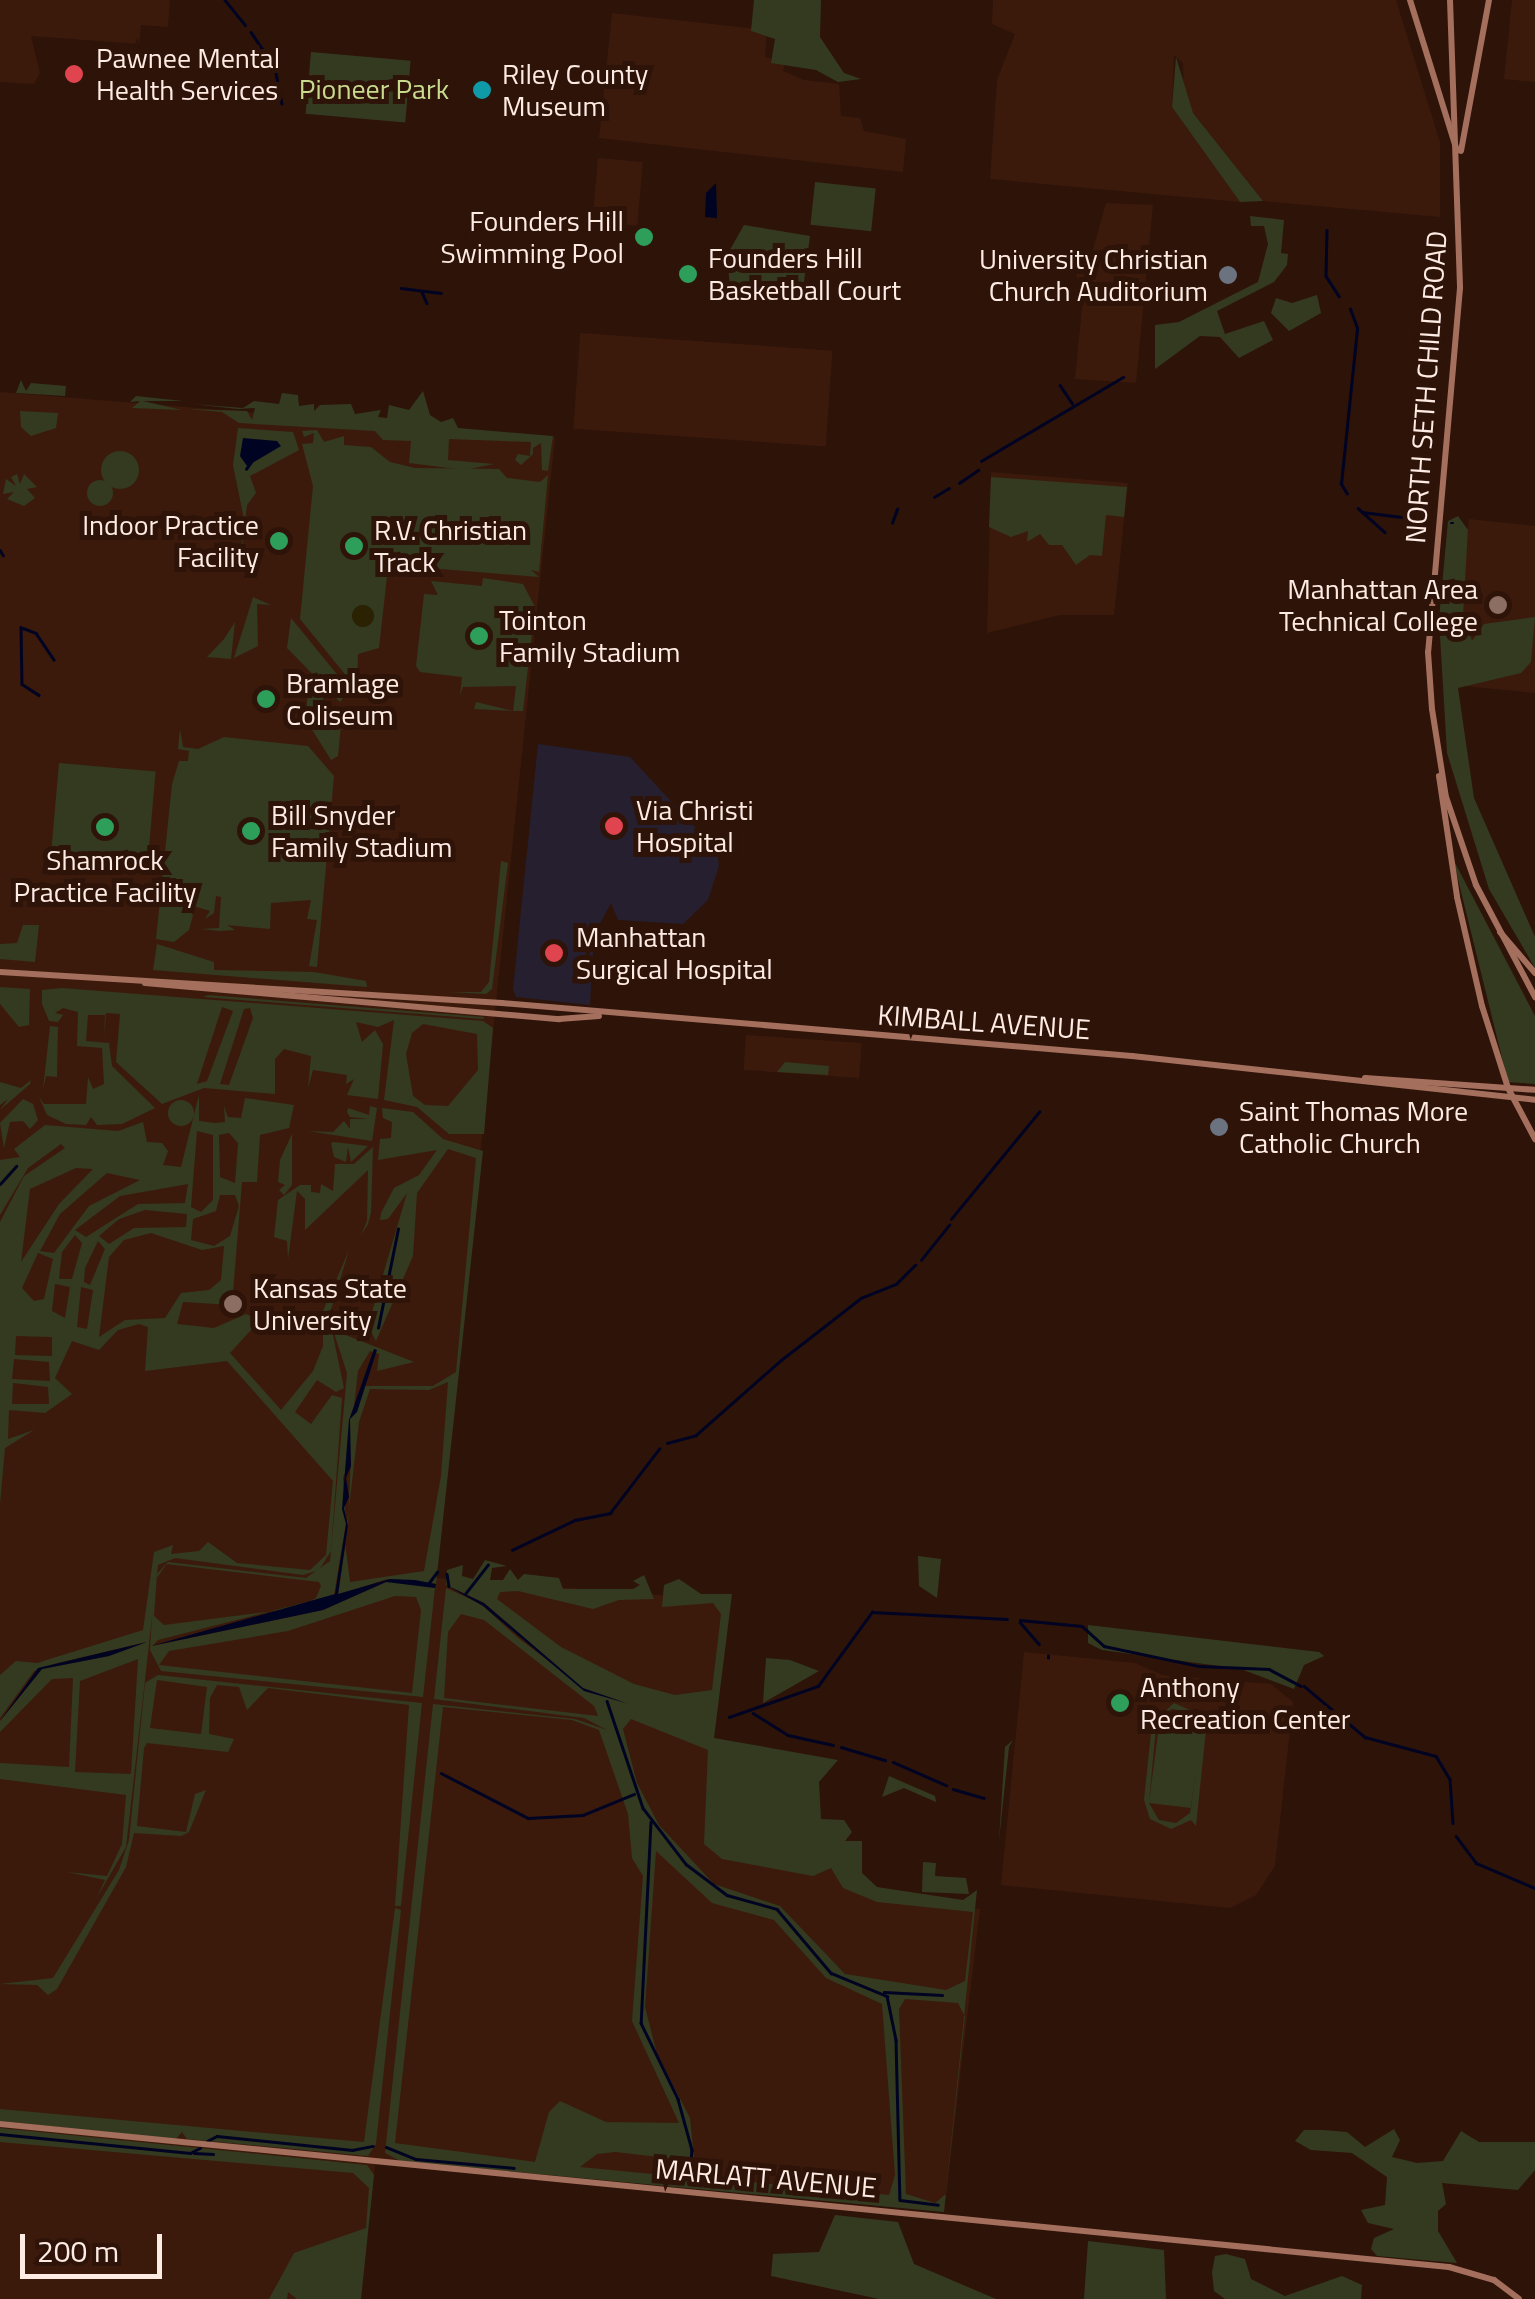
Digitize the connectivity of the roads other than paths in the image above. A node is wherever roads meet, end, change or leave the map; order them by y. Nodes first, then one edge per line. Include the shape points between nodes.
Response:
1 (1410, 0) edge
2 (1450, 0) edge
3 (1489, 0) edge
4 (1460, 157) junction
5 (1440, 765) junction
6 (1494, 926) junction
7 (0, 972) edge
8 (1535, 972) edge
9 (1535, 997) edge
10 (1501, 1066) junction
11 (1364, 1078) junction
12 (1487, 1086) junction
13 (1508, 1088) junction
14 (1535, 1090) edge
15 (1514, 1098) junction
16 (1535, 1100) edge
17 (1535, 1139) edge
18 (0, 2124) edge
19 (1519, 2299) edge

1 - 4 main road
2 - 4 main road, NORTH SETH CHILD ROAD
3 - 4 main road
4 - 5 main road, NORTH SETH CHILD ROAD via 1460,288 1428,652
5 - 6 main road, NORTH SETH CHILD ROAD
5 - 10 main road via 1438,796 1456,897
6 - 8 main road
6 - 9 main road, NORTH SETH CHILD ROAD
7 - 11 main road, KIMBALL AVENUE via 371,993
10 - 12 main road
10 - 13 main road
11 - 12 main road, KIMBALL AVENUE
11 - 15 main road, KIMBALL AVENUE
12 - 13 main road, KIMBALL AVENUE
13 - 14 main road, KIMBALL AVENUE
13 - 15 main road
15 - 16 main road, KIMBALL AVENUE
15 - 17 main road
18 - 19 main road, MARLATT AVENUE via 1448,2267 1494,2280

